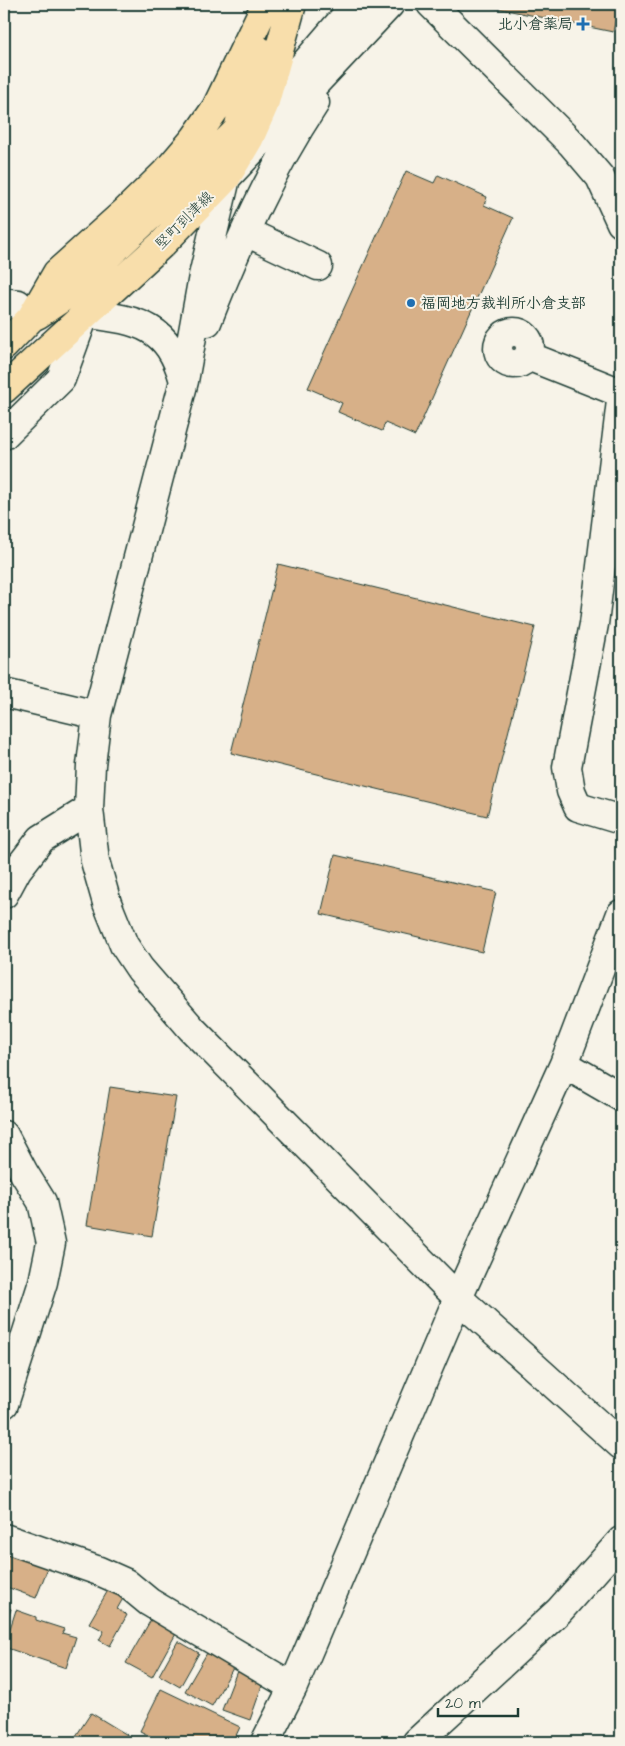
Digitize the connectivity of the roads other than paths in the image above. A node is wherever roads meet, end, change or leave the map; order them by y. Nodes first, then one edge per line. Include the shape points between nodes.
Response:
1 (273, 4) edge
2 (356, 4) edge
3 (390, 4) edge
4 (431, 4) edge
5 (354, 43) junction
6 (278, 54) junction
7 (302, 68) junction
8 (264, 105) junction
9 (246, 140) junction
10 (226, 178) junction
11 (185, 183) junction
12 (242, 200) junction
13 (621, 223) edge
14 (246, 232) junction
15 (318, 266) dead end
16 (221, 288) junction
17 (4, 306) edge
18 (86, 313) junction
19 (31, 318) junction
20 (4, 346) edge
21 (528, 356) dead end
22 (184, 382) junction
23 (4, 389) edge
24 (621, 394) edge
25 (621, 401) edge
26 (4, 435) edge
27 (4, 692) edge
28 (97, 715) junction
29 (89, 809) junction
30 (621, 820) edge
31 (4, 894) edge
32 (621, 914) edge
33 (564, 1064) junction
34 (621, 1097) edge
35 (4, 1135) edge
36 (458, 1298) junction
37 (4, 1404) edge
38 (621, 1445) edge
39 (4, 1538) edge
40 (621, 1541) edge
41 (293, 1687) junction
42 (274, 1739) edge
43 (417, 1742) edge

1 - 6 main road, 堅町到津線
1 - 9 main road
1 - 19 main road via 216,108 195,138 166,172 57,273
2 - 7 street
3 - 5 street
4 - 13 street via 571,143 600,177
5 - 7 street via 337,55
5 - 9 street
5 - 14 street via 291,139
6 - 7 street via 290,64
6 - 8 main road, 堅町到津線
7 - 8 street
8 - 9 main road
8 - 10 main road, 堅町到津線
9 - 10 main road
9 - 11 main road
9 - 12 street
10 - 11 main road via 208,175
10 - 12 street via 238,190
10 - 18 main road, 堅町到津線 via 162,244
10 - 22 street via 203,276
11 - 19 main road via 64,296
12 - 16 street
14 - 15 street
14 - 16 street
16 - 22 street
17 - 19 street via 18,304
18 - 22 street via 129,320 151,329 173,353
18 - 23 main road, 堅町到津線
18 - 26 street via 61,379
19 - 20 main road
21 - 24 street
22 - 28 street
25 - 30 street via 594,624 567,767 578,808
27 - 28 street
28 - 29 street
29 - 31 street via 41,839 17,870
29 - 36 street via 95,861 107,903 124,945 140,969 192,1029
32 - 33 street
33 - 34 street
33 - 36 street
35 - 37 street via 42,1202 52,1244
36 - 38 street
36 - 41 street
39 - 41 street via 100,1570 126,1583 149,1602
40 - 43 street via 559,1611
41 - 42 street

